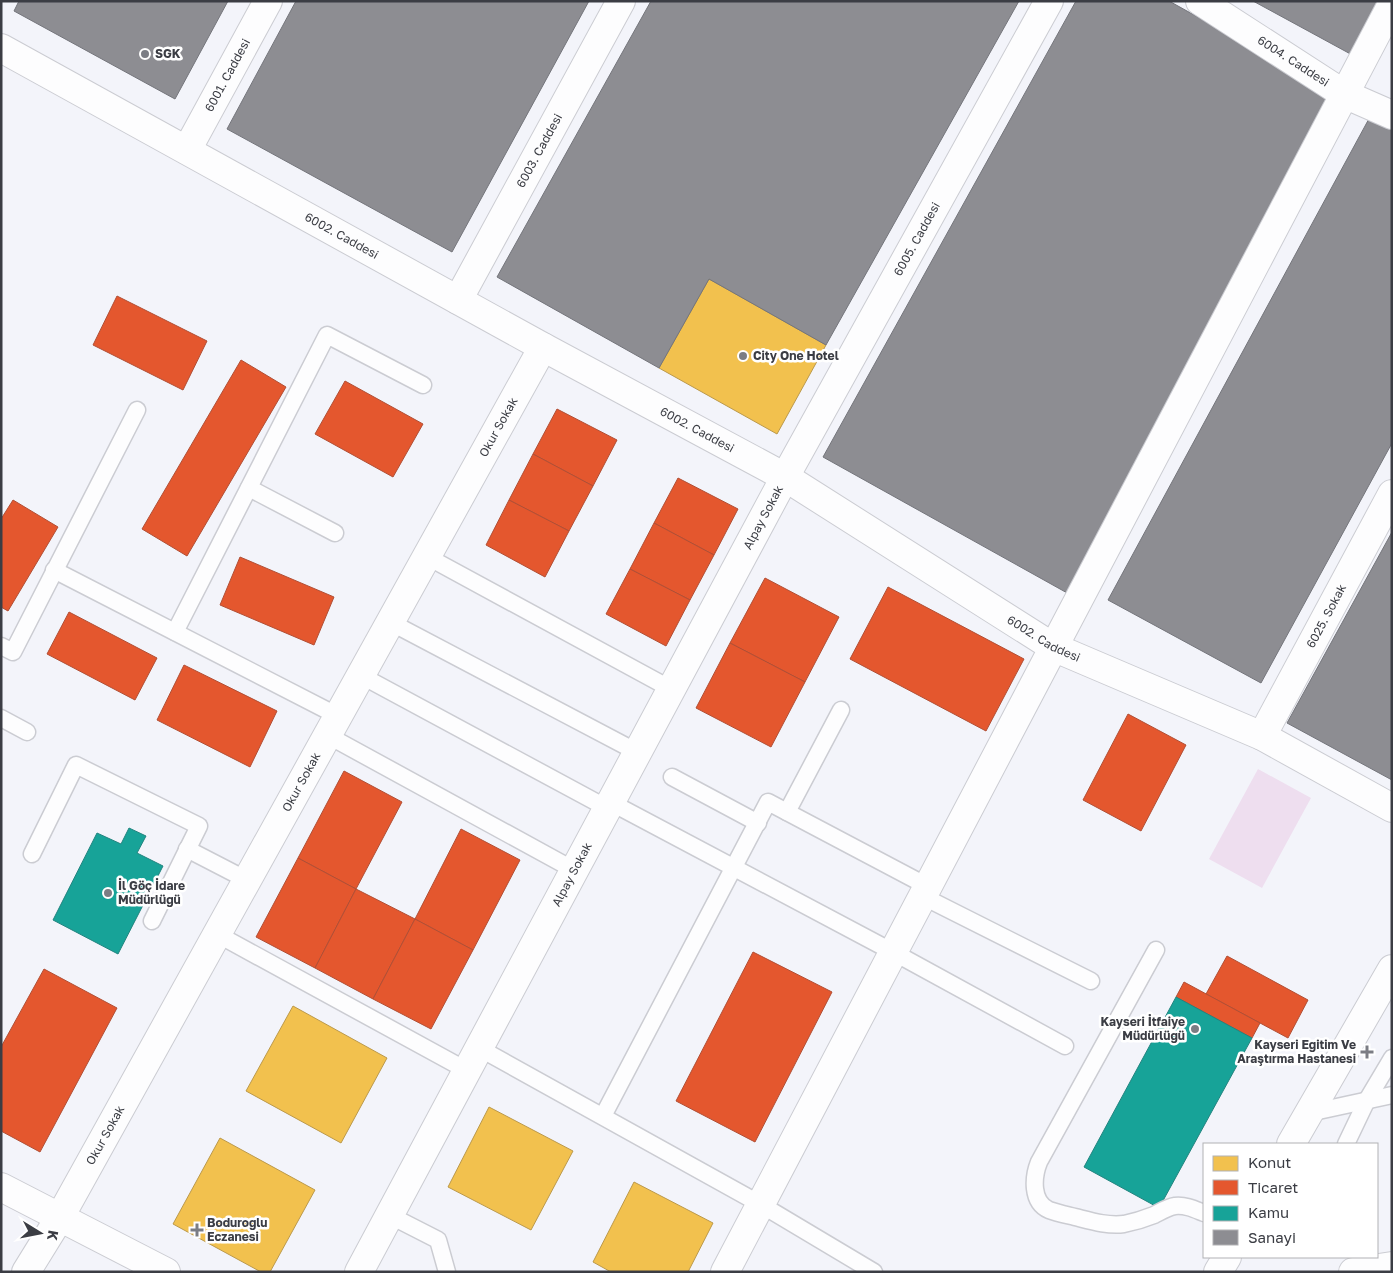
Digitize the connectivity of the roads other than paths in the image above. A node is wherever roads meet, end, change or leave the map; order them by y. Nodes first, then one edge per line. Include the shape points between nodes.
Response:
1 (268, 1) edge
2 (621, 1) edge
3 (1049, 1) edge
4 (1200, 1) edge
5 (1392, 4) edge
6 (1, 48) edge
7 (1344, 94) junction
8 (1392, 115) edge
9 (187, 150) junction
10 (458, 300) junction
11 (543, 347) junction
12 (423, 385) dead end
13 (136, 410) dead end
14 (785, 476) junction
15 (249, 488) junction
16 (1392, 494) edge
17 (335, 533) dead end
18 (426, 556) junction
19 (54, 570) junction
20 (390, 622) junction
21 (175, 632) junction
22 (1, 646) edge
23 (1053, 647) junction
24 (360, 676) junction
25 (671, 689) junction
26 (840, 710) dead end
27 (1, 718) edge
28 (332, 726) junction
29 (27, 732) dead end
30 (1262, 736) junction
31 (637, 752) junction
32 (672, 777) dead end
33 (608, 805) junction
34 (1392, 808) edge
35 (787, 812) junction
36 (758, 823) junction
37 (187, 849) junction
38 (32, 854) dead end
39 (734, 868) junction
40 (574, 870) junction
41 (247, 880) junction
42 (925, 891) junction
43 (152, 921) dead end
44 (216, 934) junction
45 (1156, 950) dead end
46 (893, 952) junction
47 (1392, 969) edge
48 (1092, 982) dead end
49 (1065, 1046) dead end
50 (1392, 1058) edge
51 (473, 1059) junction
52 (1392, 1095) edge
53 (1367, 1100) junction
54 (1309, 1113) junction
55 (602, 1116) junction
56 (1292, 1143) edge
57 (1346, 1143) edge
58 (1, 1187) edge
59 (760, 1204) junction
60 (1203, 1213) edge
61 (389, 1215) junction
62 (60, 1217) junction
63 (1226, 1258) edge
64 (1392, 1266) edge
65 (26, 1272) edge
66 (166, 1272) edge
67 (359, 1272) edge
68 (447, 1272) edge
69 (725, 1272) edge
70 (874, 1272) edge
71 (1218, 1272) edge
72 (1354, 1272) edge

1 - 9 street, 6001. Caddesi
2 - 10 street, 6003. Caddesi
3 - 14 street, 6005. Caddesi
4 - 7 street, 6004. Caddesi
5 - 7 street
6 - 9 street, 6002. Caddesi
7 - 8 street, 6004. Caddesi
7 - 23 street
9 - 10 street, 6002. Caddesi
10 - 11 street, 6002. Caddesi
11 - 14 street, 6002. Caddesi
11 - 18 street, Okur Sokak
12 - 15 lane via 327,335
13 - 19 lane
14 - 23 street, 6002. Caddesi
14 - 25 street, Alpay Sokak
15 - 17 lane
15 - 21 lane
16 - 30 street, 6025. Sokak
18 - 20 street, Okur Sokak
18 - 25 lane
19 - 21 lane
19 - 22 lane via 13,652
20 - 24 street, Okur Sokak
20 - 31 lane
21 - 28 lane
23 - 30 street, 6002. Caddesi
23 - 42 street
24 - 28 street, Okur Sokak
24 - 33 lane
25 - 31 street, Alpay Sokak
26 - 35 lane
27 - 29 lane
28 - 40 lane
28 - 41 street, Okur Sokak
30 - 34 street, 6002. Caddesi
31 - 33 street, Alpay Sokak
32 - 36 lane
33 - 39 lane
33 - 40 street, Alpay Sokak
35 - 36 lane via 768,802
35 - 42 lane
36 - 39 lane
37 - 38 lane via 198,826 76,764
37 - 41 lane
37 - 43 lane
39 - 46 lane
39 - 55 lane
40 - 51 street, Alpay Sokak
41 - 44 street, Okur Sokak
42 - 46 street
42 - 48 lane
44 - 51 lane
44 - 62 street, Okur Sokak
45 - 60 lane via 1039,1162 1034,1182 1040,1202 1047,1209 1094,1222 1124,1224 1139,1221 1173,1206 1188,1206
46 - 49 lane
46 - 59 street
47 - 54 street
50 - 53 lane
51 - 55 lane
51 - 61 street, Alpay Sokak
52 - 53 lane
53 - 54 lane
53 - 57 lane
54 - 56 street
55 - 59 lane
58 - 62 street
59 - 69 street
59 - 70 lane
61 - 67 street, Alpay Sokak
61 - 68 lane via 438,1240
62 - 65 street, Okur Sokak
62 - 66 street
63 - 71 street
64 - 72 street

